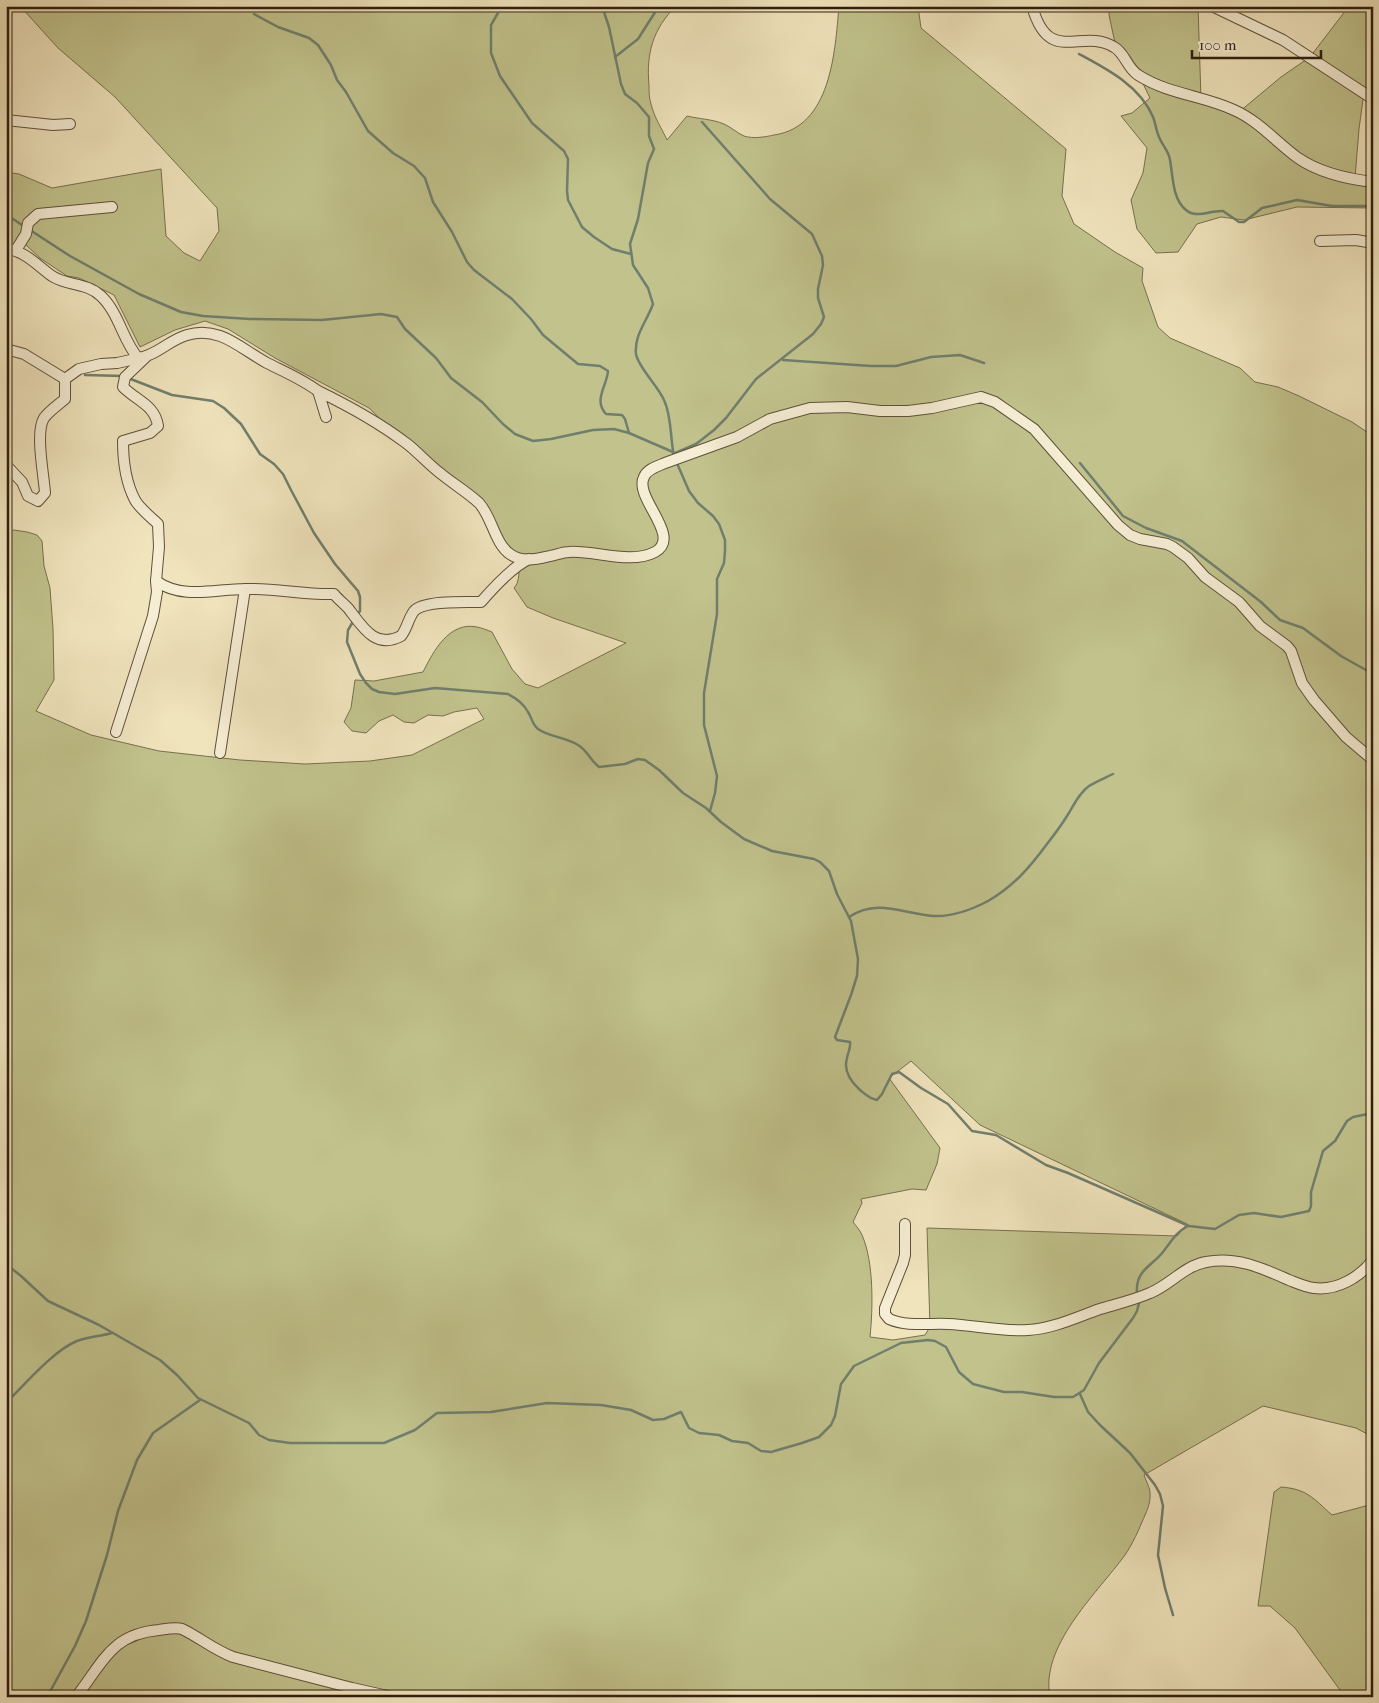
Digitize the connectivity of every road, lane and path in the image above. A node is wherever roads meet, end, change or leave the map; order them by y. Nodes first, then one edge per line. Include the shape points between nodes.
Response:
1 (1032, 6) edge
2 (1212, 6) edge
3 (1373, 100) edge
4 (6, 120) edge
5 (70, 124) dead end
6 (1373, 182) edge
7 (112, 207) dead end
8 (1320, 241) dead end
9 (1373, 243) edge
10 (11, 250) edge
11 (6, 349) edge
12 (143, 357) junction
13 (65, 379) junction
14 (318, 391) junction
15 (326, 418) dead end
16 (6, 465) edge
17 (529, 560) junction
18 (156, 581) junction
19 (245, 589) junction
20 (116, 732) dead end
21 (220, 753) dead end
22 (1373, 760) edge
23 (905, 1224) dead end
24 (1373, 1260) edge
25 (76, 1697) edge
26 (392, 1697) edge

1 - 6 street via 1043,32 1050,38 1072,42 1096,41 1113,46 1140,76 1173,92 1236,110 1316,168
2 - 3 street via 1283,40
4 - 5 street
7 - 10 street via 38,214 28,223 26,234
8 - 9 street
10 - 12 street via 55,278 85,285 101,296 134,353 138,358
11 - 13 street via 24,354
12 - 13 street via 79,369
12 - 14 street via 185,335 214,333
12 - 18 street via 125,377 123,387 151,409 158,426 150,434 124,441 123,450 136,502 158,524
13 - 16 street via 65,399 44,418 40,427 45,493 38,501 28,496 22,482
14 - 15 street
14 - 17 street via 362,413 407,444 478,502 506,551
17 - 19 street via 518,564 481,602 419,607 401,636 384,641 363,628 334,594
17 - 22 street via 569,552 640,556 656,551 661,548 664,536 644,494 644,475 655,467 737,438 770,419 828,406 908,411 989,398 1040,435 1130,535 1167,544 1182,553 1206,577 1239,602 1260,626 1287,646 1302,682 1318,705 1346,737
18 - 19 street via 166,588 182,592
18 - 20 street via 153,616
19 - 21 street
23 - 24 street via 905,1255 885,1308 889,1319 905,1323 1036,1329 1149,1294 1188,1268 1206,1262 1251,1264 1307,1287 1324,1289 1349,1281
25 - 26 street via 114,1646 145,1631 180,1628 233,1657

